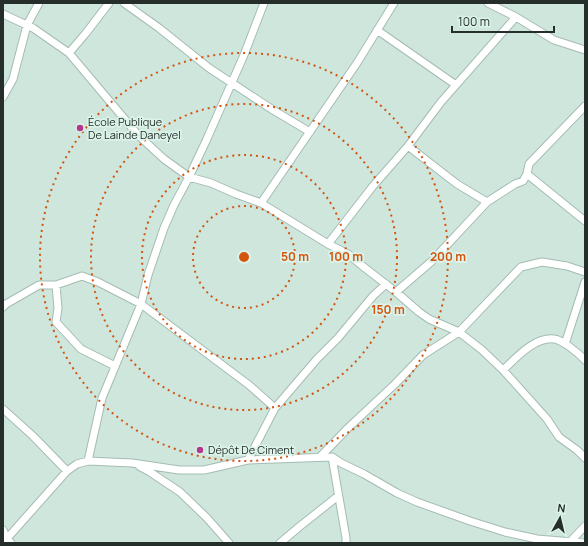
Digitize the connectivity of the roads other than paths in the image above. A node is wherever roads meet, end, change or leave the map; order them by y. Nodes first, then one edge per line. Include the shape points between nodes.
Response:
1 (39, 3) edge
2 (109, 3) edge
3 (124, 3) edge
4 (264, 3) edge
5 (394, 3) edge
6 (488, 3) edge
7 (3, 14) edge
8 (516, 17) junction
9 (27, 25) junction
10 (377, 30) junction
11 (585, 50) edge
12 (69, 53) junction
13 (232, 83) junction
14 (456, 85) junction
15 (3, 97) edge
16 (585, 106) edge
17 (310, 132) junction
18 (408, 146) junction
19 (527, 174) junction
20 (189, 177) junction
21 (487, 202) junction
22 (261, 203) junction
23 (585, 222) edge
24 (328, 244) junction
25 (585, 272) edge
26 (585, 282) edge
27 (386, 284) junction
28 (56, 285) junction
29 (396, 292) junction
30 (141, 304) junction
31 (3, 307) edge
32 (459, 332) junction
33 (565, 344) junction
34 (585, 360) edge
35 (115, 366) junction
36 (503, 370) junction
37 (275, 408) junction
38 (3, 409) edge
39 (332, 457) junction
40 (320, 458) junction
41 (585, 458) edge
42 (88, 460) junction
43 (248, 460) junction
44 (132, 463) junction
45 (67, 471) junction
46 (338, 496) junction
47 (585, 526) edge
48 (3, 530) edge
49 (7, 542) edge
50 (229, 543) edge
51 (280, 543) edge
52 (346, 543) edge
53 (570, 543) edge
54 (585, 543) edge

1 - 9 street
2 - 12 street
3 - 13 street
4 - 13 street
5 - 10 street
6 - 8 street
7 - 9 street
8 - 11 street via 554,40
8 - 14 street
9 - 12 street
9 - 15 street via 13,79
10 - 14 street
10 - 17 street
12 - 20 street via 138,135
13 - 17 street
13 - 20 street
14 - 18 street
16 - 19 street via 529,164
17 - 22 street
18 - 21 street via 457,184
18 - 24 street
19 - 21 street via 523,181
19 - 23 street
20 - 22 street
20 - 30 street via 164,228
21 - 29 street via 432,261
22 - 24 street
24 - 27 street via 348,254
25 - 32 street via 542,262 522,267
26 - 33 street
27 - 29 street
27 - 37 street
28 - 30 street via 82,276
28 - 31 street via 40,284
28 - 35 street via 56,322 81,349
29 - 32 street via 429,319
30 - 35 street
30 - 37 street via 249,385
32 - 36 street
32 - 40 street via 423,355
33 - 34 street
33 - 36 street via 556,339 541,341 525,350
35 - 42 street via 102,398
36 - 41 street via 547,419 559,437
37 - 43 street
38 - 45 street
39 - 40 street
39 - 46 street
39 - 53 street via 397,493 464,519 505,532
40 - 43 street
42 - 44 street
42 - 45 street
43 - 44 street via 204,470 179,470
44 - 50 street via 180,492
45 - 49 street
46 - 51 street
46 - 52 street
47 - 53 street
48 - 49 street
53 - 54 street

